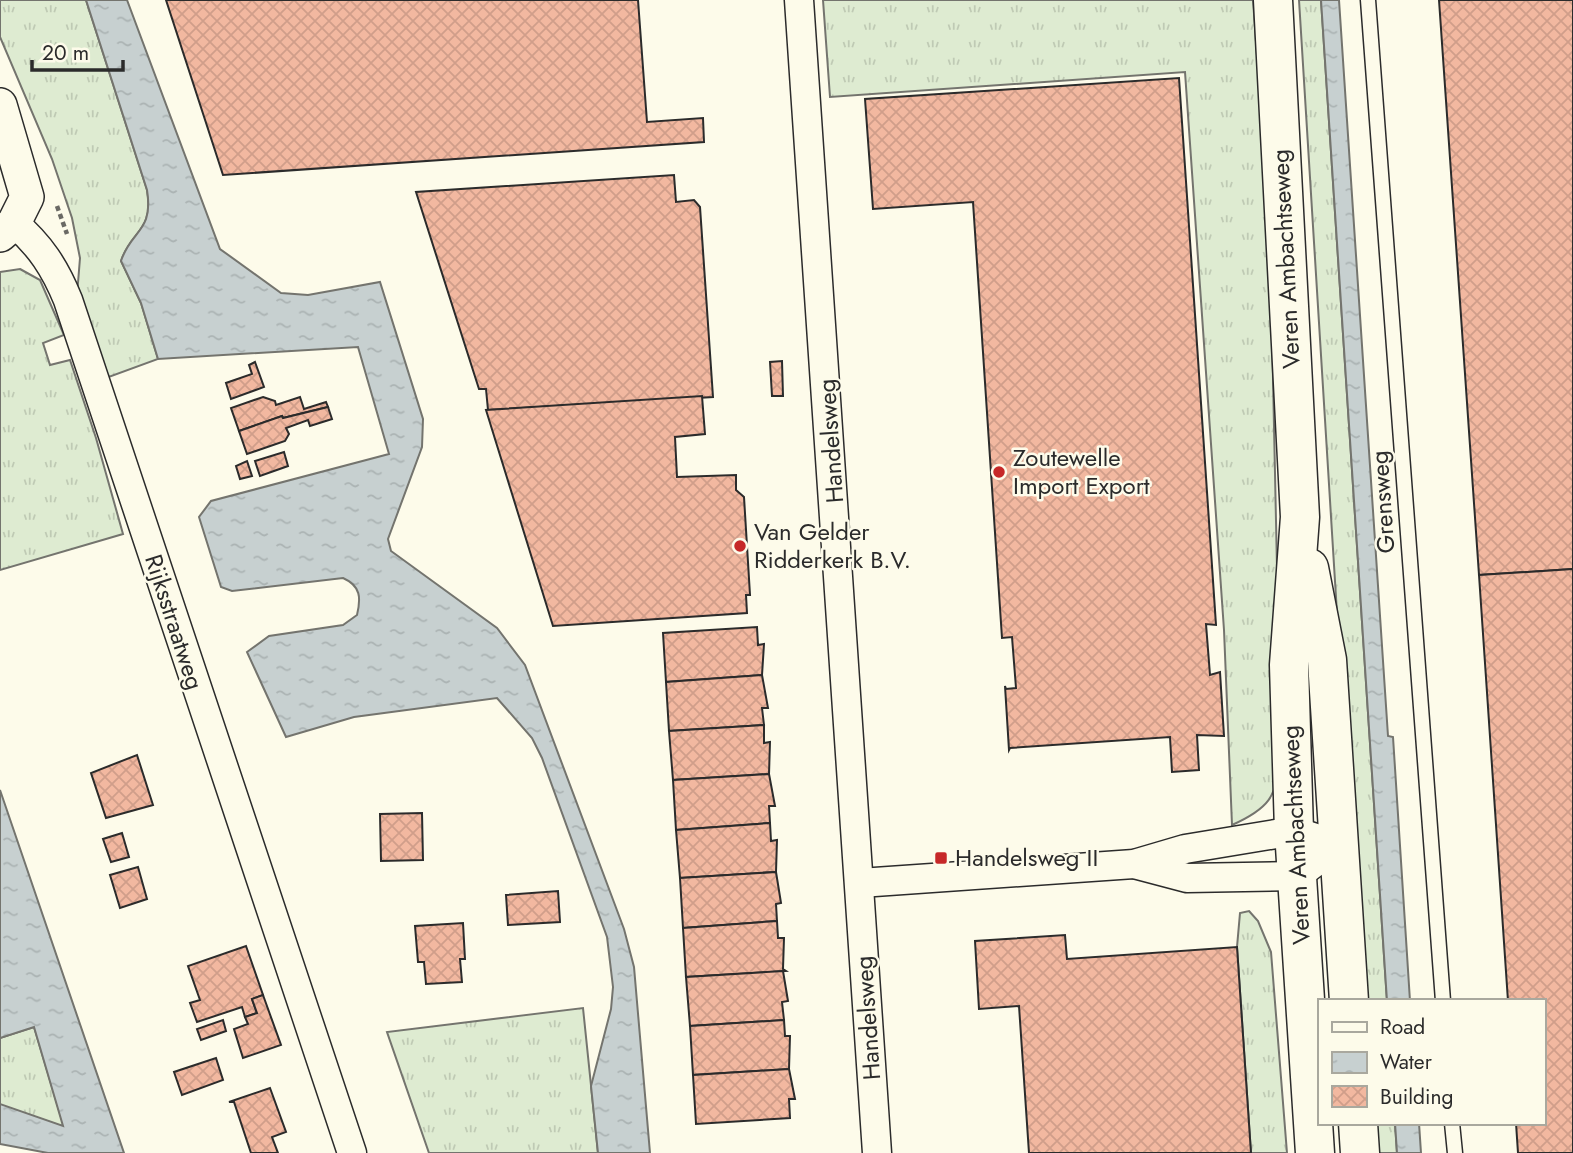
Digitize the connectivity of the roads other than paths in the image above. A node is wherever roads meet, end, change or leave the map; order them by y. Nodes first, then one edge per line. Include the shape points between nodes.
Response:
1 (799, 0) edge
2 (1273, 0) edge
3 (1368, 0) edge
4 (0, 105) edge
5 (7, 229) edge
6 (1300, 517) junction
7 (1294, 831) junction
8 (1338, 845) junction
9 (1133, 864) junction
10 (1297, 876) junction
11 (860, 883) junction
12 (1349, 999) edge
13 (1443, 999) edge
14 (1358, 1125) edge
15 (1452, 1125) edge
16 (352, 1153) edge
17 (877, 1153) edge
18 (1315, 1153) edge
19 (1360, 1153) edge
20 (1455, 1153) edge

1 - 11 street, Handelsweg
2 - 6 main road, Veren Ambachtseweg
3 - 13 lane, Grensweg
4 - 5 street, Rijksstraatweg via 26,188 23,207
5 - 16 street, Rijksstraatweg via 37,243 68,300
6 - 7 main road, Veren Ambachtseweg via 1289,665
6 - 8 main road, Veren Ambachtseweg via 1327,660
7 - 8 street
7 - 9 street via 1185,849
7 - 10 main road, Veren Ambachtseweg
8 - 10 street
8 - 12 main road, Veren Ambachtseweg
9 - 10 street via 1187,878
9 - 11 street
10 - 18 main road, Veren Ambachtseweg
11 - 17 street, Handelsweg
14 - 19 main road
15 - 20 lane

